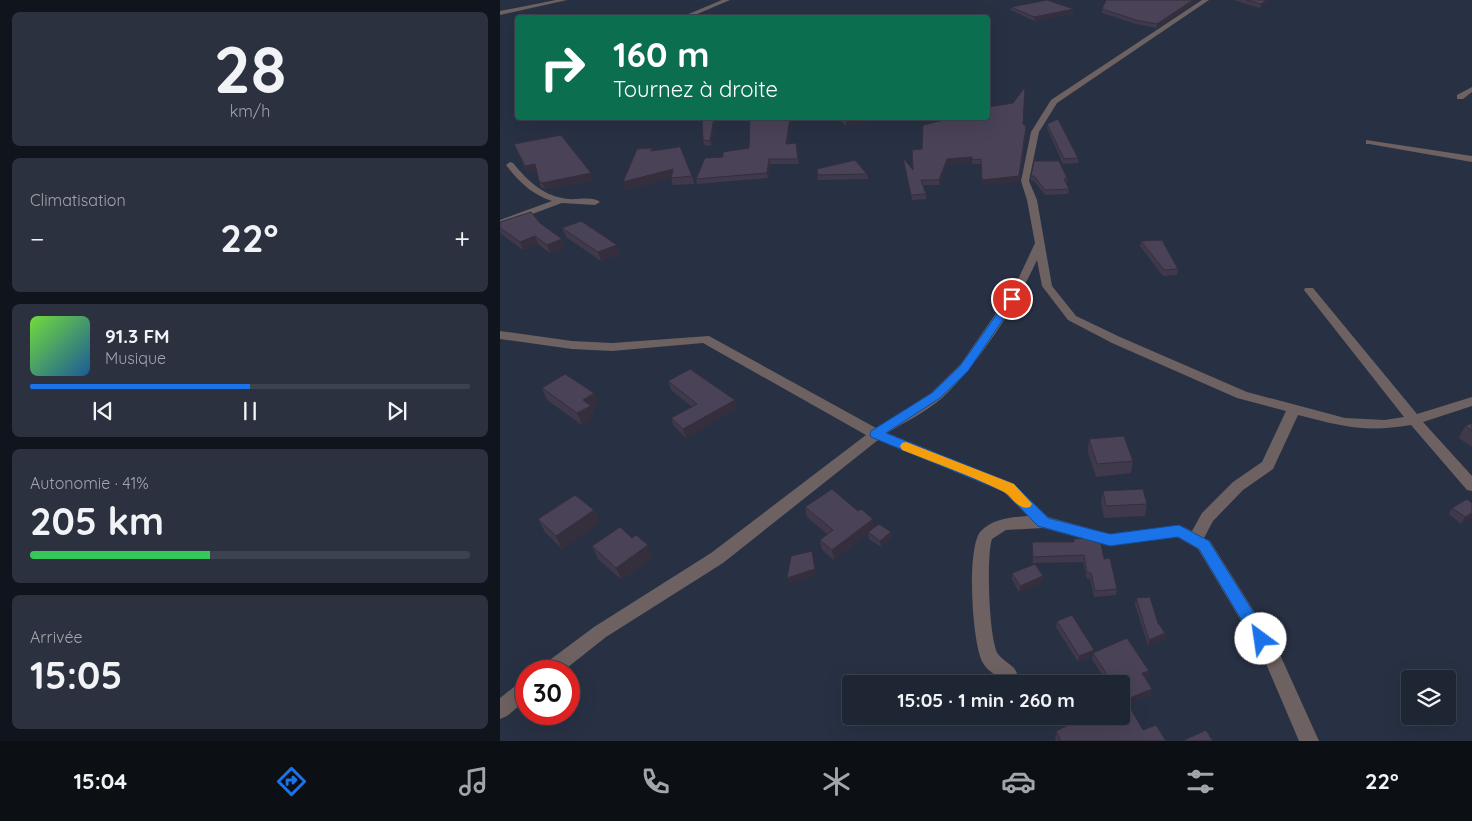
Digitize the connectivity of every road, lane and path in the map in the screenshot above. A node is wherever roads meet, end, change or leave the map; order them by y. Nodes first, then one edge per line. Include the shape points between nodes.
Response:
1 (564, 0) edge
2 (727, 0) edge
3 (1206, 0) edge
4 (500, 13) edge
5 (690, 15) edge
6 (1472, 89) edge
7 (1460, 97) dead end
8 (1369, 142) dead end
9 (1472, 159) edge
10 (510, 165) dead end
11 (558, 202) junction
12 (595, 202) dead end
13 (500, 222) edge
14 (1040, 242) junction
15 (1309, 290) dead end
16 (500, 335) edge
17 (1472, 401) edge
18 (1293, 410) junction
19 (1414, 420) junction
20 (876, 434) junction
21 (1472, 486) edge
22 (1043, 522) junction
23 (1195, 540) junction
24 (563, 660) edge
25 (1008, 673) dead end
26 (515, 698) edge
27 (500, 710) edge
28 (1308, 741) edge

1 - 4 street
2 - 5 street
3 - 14 street via 1054,102 1035,132 1025,181
6 - 7 street
8 - 9 street
10 - 11 street via 531,187
11 - 12 street
11 - 13 street
14 - 18 street via 1047,286 1072,318 1242,395
14 - 20 street via 1020,286 964,368 936,396
15 - 19 street
16 - 20 street via 612,347 705,339
17 - 19 street
18 - 19 street via 1344,423 1385,425
18 - 23 street via 1268,465 1238,486 1207,517
19 - 21 street
20 - 22 street via 1009,488
20 - 24 street via 718,558 600,632
22 - 23 street via 1110,540 1179,531
22 - 25 street via 997,526 983,538 980,552 982,618 990,658
23 - 28 street via 1204,545 1271,654
26 - 27 street

